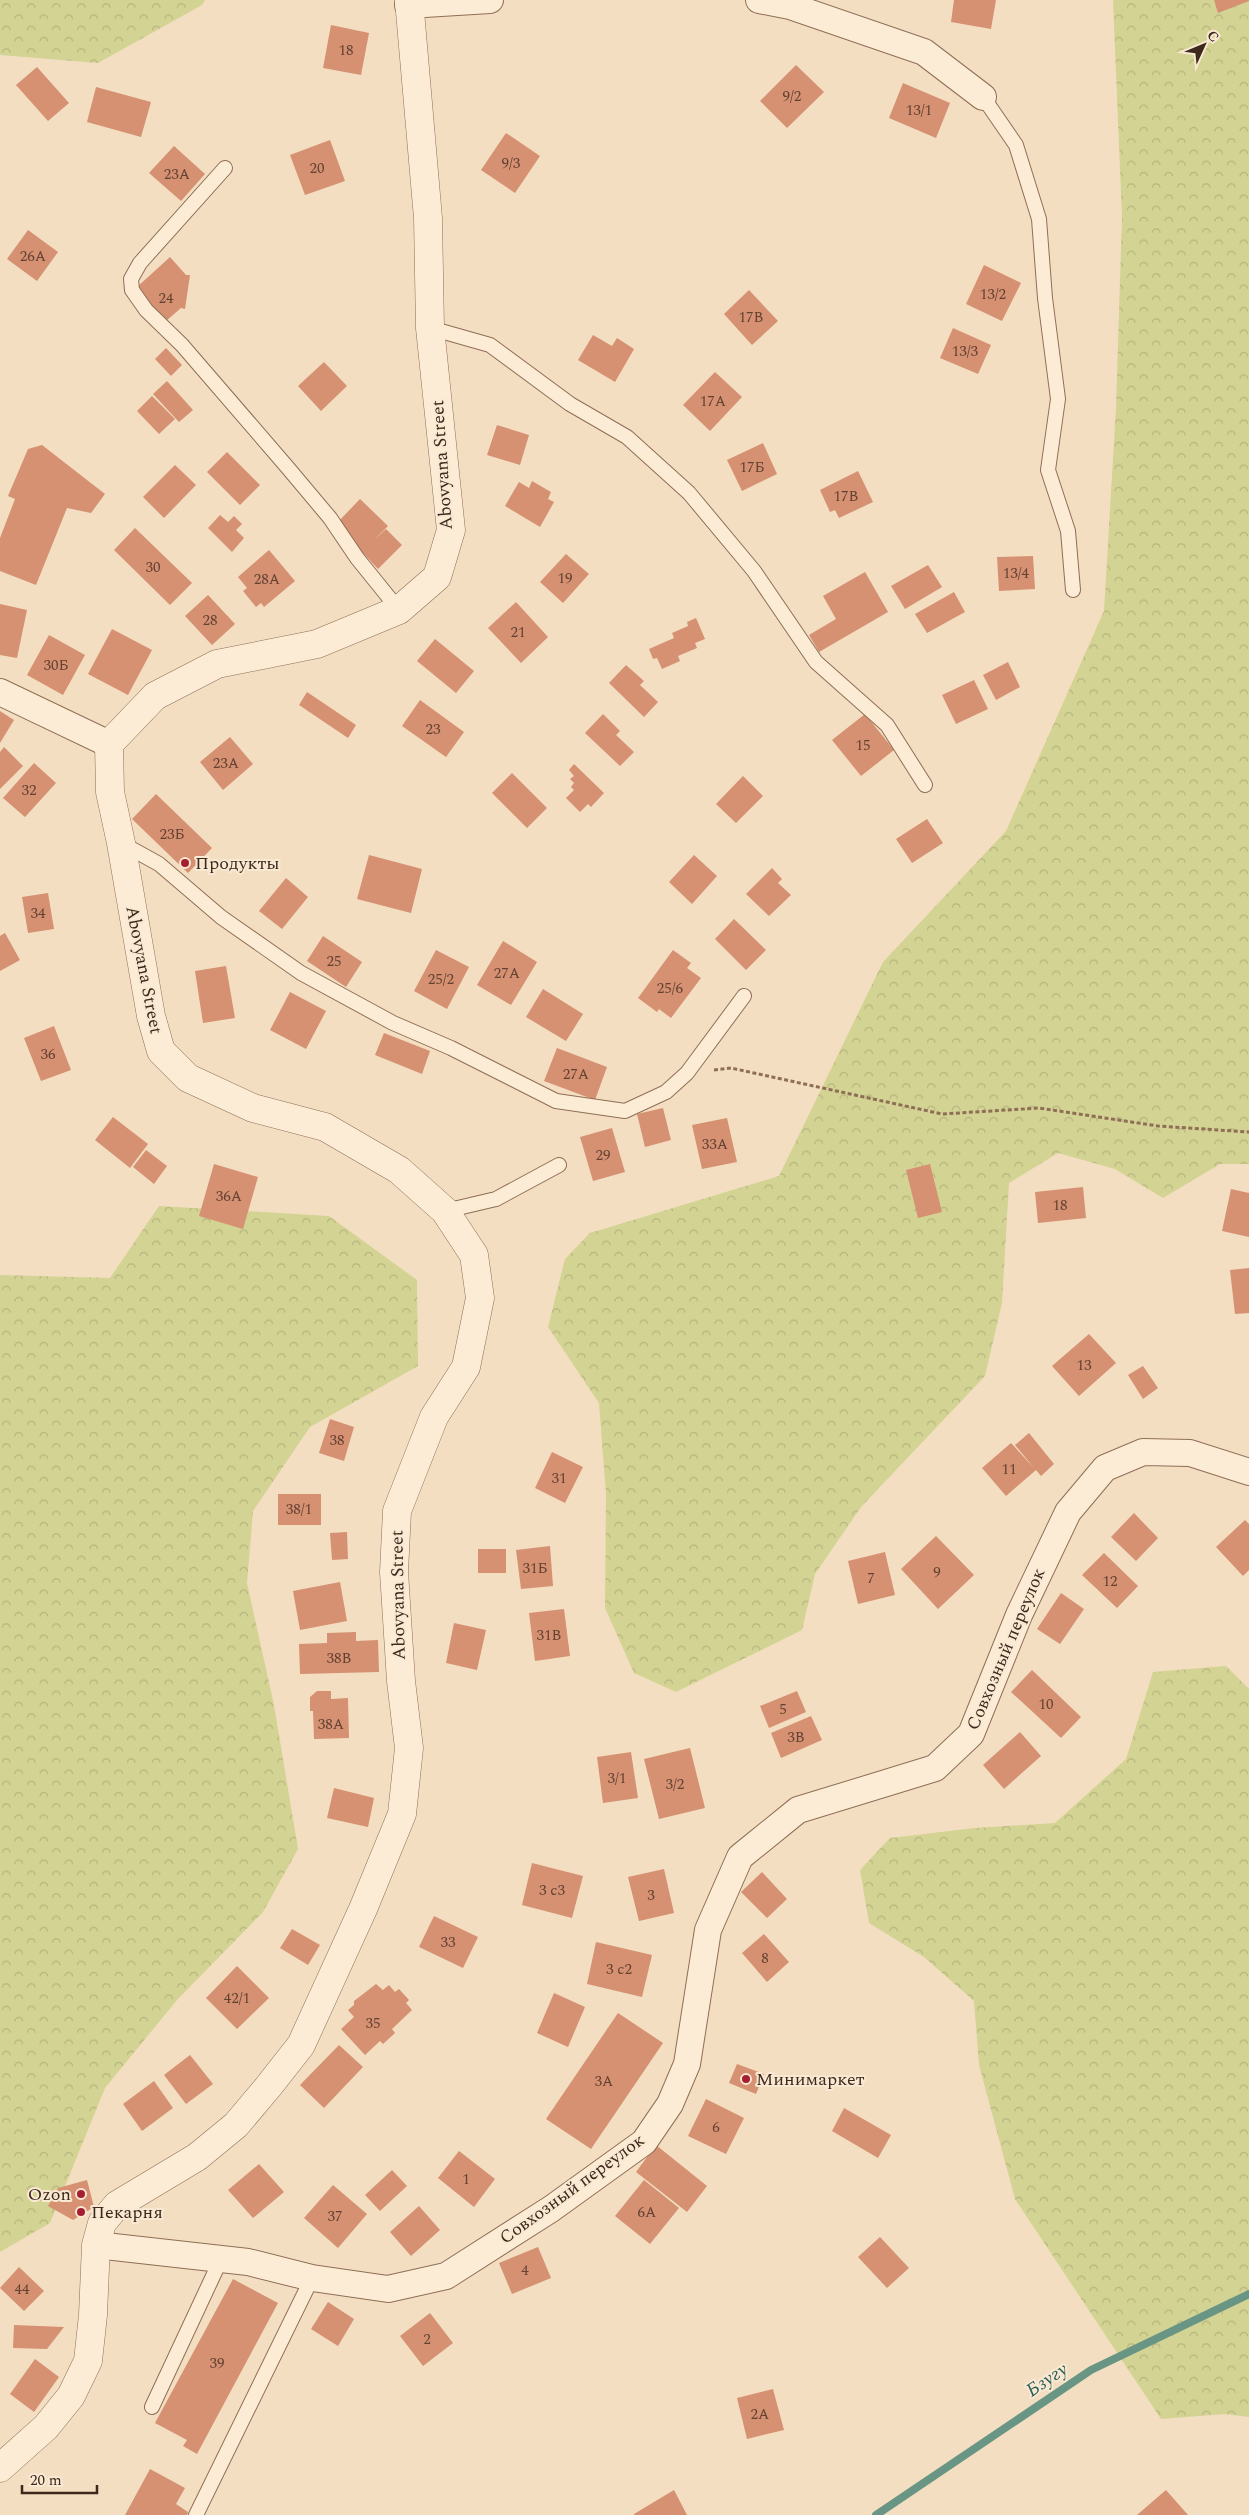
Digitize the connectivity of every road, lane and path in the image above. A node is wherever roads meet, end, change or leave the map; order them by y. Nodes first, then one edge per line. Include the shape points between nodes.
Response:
1 (490, 0) edge
2 (760, 0) edge
3 (408, 3) edge
4 (983, 97) joint
5 (225, 168) dead end
6 (430, 328) junction
7 (1073, 590) dead end
8 (399, 610) junction
9 (0, 692) edge
10 (110, 744) junction
11 (925, 785) dead end
12 (121, 843) junction
13 (744, 996) dead end
14 (687, 1073) junction
15 (1249, 1132) edge
16 (559, 1165) dead end
17 (445, 1211) junction
18 (1249, 1472) edge
19 (96, 2245) junction
20 (221, 2258) junction
21 (312, 2278) junction
22 (152, 2408) dead end
23 (0, 2468) edge
24 (196, 2515) edge

1 - 3 street
2 - 4 street via 790,6 924,52
3 - 6 street, Abovyana Street via 428,218
4 - 7 lane via 1016,145 1039,219 1058,399 1048,470 1068,531
5 - 8 lane via 140,262 131,279 132,290 146,310 182,345 330,518
6 - 8 street, Abovyana Street via 450,530 437,577
6 - 11 lane via 490,345 570,404 627,437 689,493 754,571 816,662 887,725
8 - 10 street, Abovyana Street via 316,644 216,664 155,696
9 - 10 street
10 - 12 street, Abovyana Street via 110,792
12 - 14 lane via 159,864 221,918 301,973 393,1023 556,1101 625,1111 666,1092
12 - 17 street, Abovyana Street via 151,1016 162,1052 196,1082 253,1108 325,1127 399,1170
13 - 14 lane
14 - 15 path via 731,1068 942,1114 1039,1108 1158,1126
16 - 17 lane via 496,1199
17 - 19 street, Abovyana Street via 474,1255 480,1298 466,1367 434,1416 397,1511 394,1572 409,1748 402,1814 301,2045 236,2125 197,2157 117,2205 102,2223
18 - 21 street, Совхозный переулок via 1190,1453 1142,1452 1105,1468 1068,1512 1019,1615 972,1734 935,1768 798,1810 740,1858 708,1930 687,2064 670,2104 644,2142 551,2209 446,2276 388,2289
19 - 20 street, Совхозный переулок
19 - 23 street, Abovyana Street via 88,2361 71,2396 46,2427
20 - 21 street, Совхозный переулок
20 - 22 lane
21 - 24 lane

